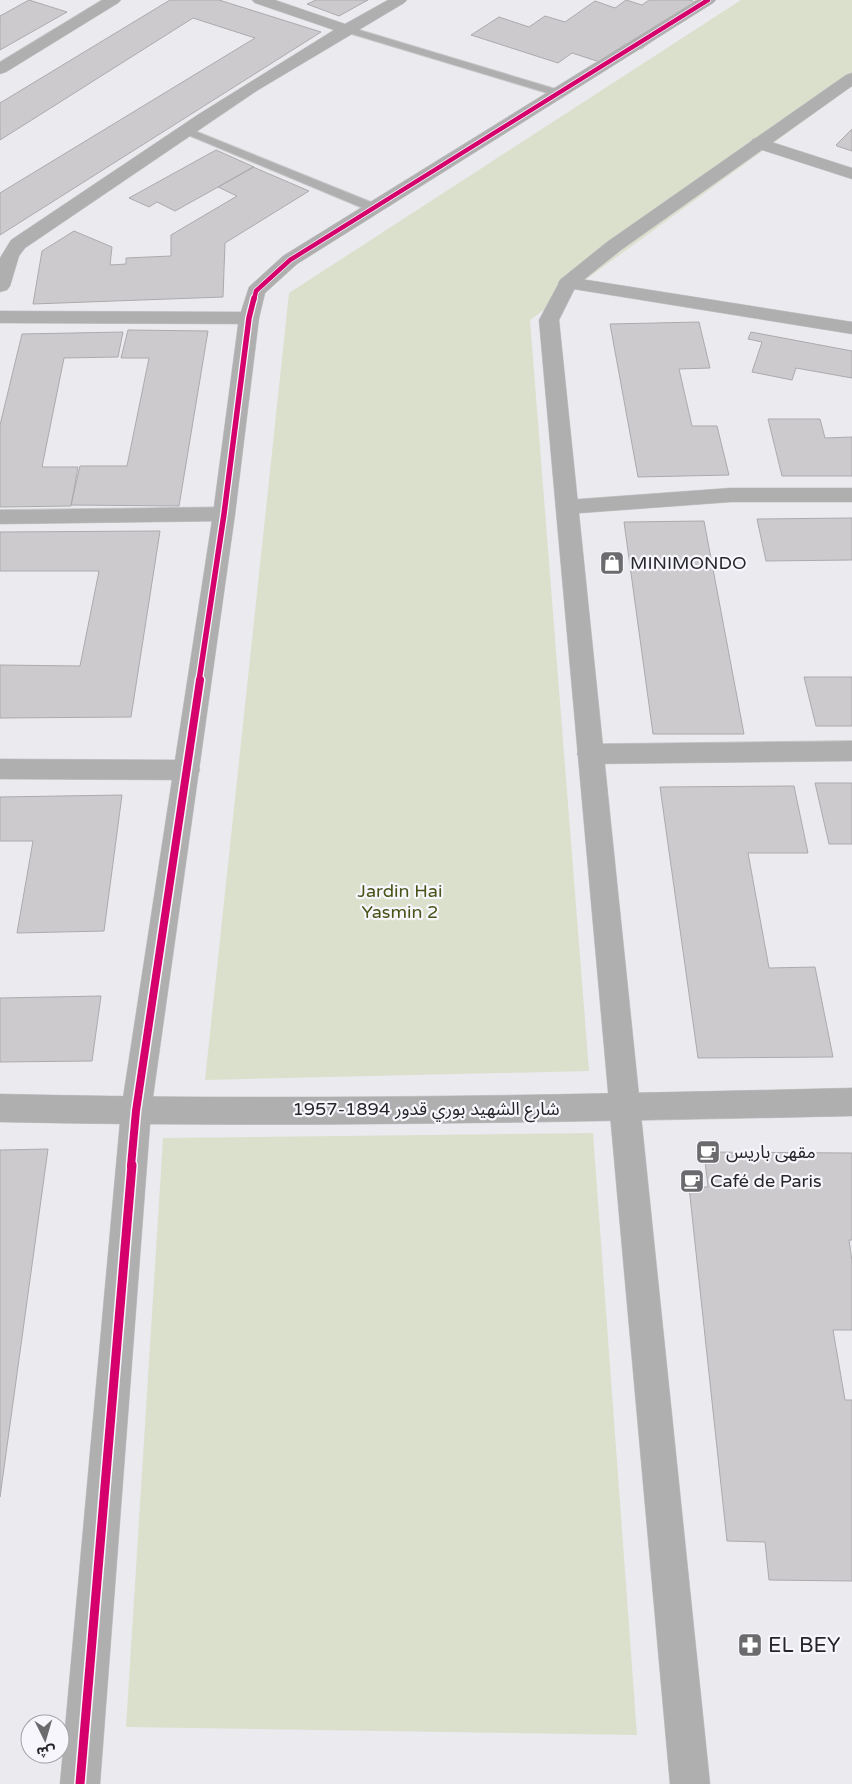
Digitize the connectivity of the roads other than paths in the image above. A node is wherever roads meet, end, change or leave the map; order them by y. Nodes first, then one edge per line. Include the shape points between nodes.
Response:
1 (113, 0) edge
2 (260, 0) edge
3 (399, 0) edge
4 (708, 0) edge
5 (346, 29) junction
6 (0, 69) edge
7 (852, 78) edge
8 (558, 93) junction
9 (185, 130) junction
10 (759, 144) junction
11 (852, 174) edge
12 (374, 208) junction
13 (568, 283) junction
14 (0, 286) edge
15 (0, 317) edge
16 (249, 318) junction
17 (852, 328) edge
18 (852, 495) edge
19 (567, 507) junction
20 (224, 514) junction
21 (0, 517) edge
22 (852, 751) edge
23 (590, 754) junction
24 (0, 769) edge
25 (187, 770) junction
26 (852, 1102) edge
27 (624, 1107) junction
28 (0, 1108) edge
29 (136, 1111) junction
30 (80, 1784) edge
31 (690, 1784) edge

1 - 6 street
2 - 5 street
3 - 5 street
4 - 8 street
5 - 8 lane
5 - 9 street
7 - 10 street
8 - 12 street
9 - 12 lane
9 - 14 street via 18,244 10,256
10 - 11 street
10 - 13 street via 614,246
12 - 16 street via 290,260 256,290
13 - 17 street
13 - 19 street via 549,320
15 - 16 street
16 - 20 street
18 - 19 street via 731,495
19 - 23 street
20 - 21 street
20 - 25 street
22 - 23 street
23 - 27 street
24 - 25 street
25 - 29 street
26 - 27 street, شارع الشهيد بوري قدور 1894-1957
27 - 29 street, شارع الشهيد بوري قدور 1894-1957
27 - 31 street
28 - 29 street, شارع الشهيد بوري قدور 1894-1957
29 - 30 street

